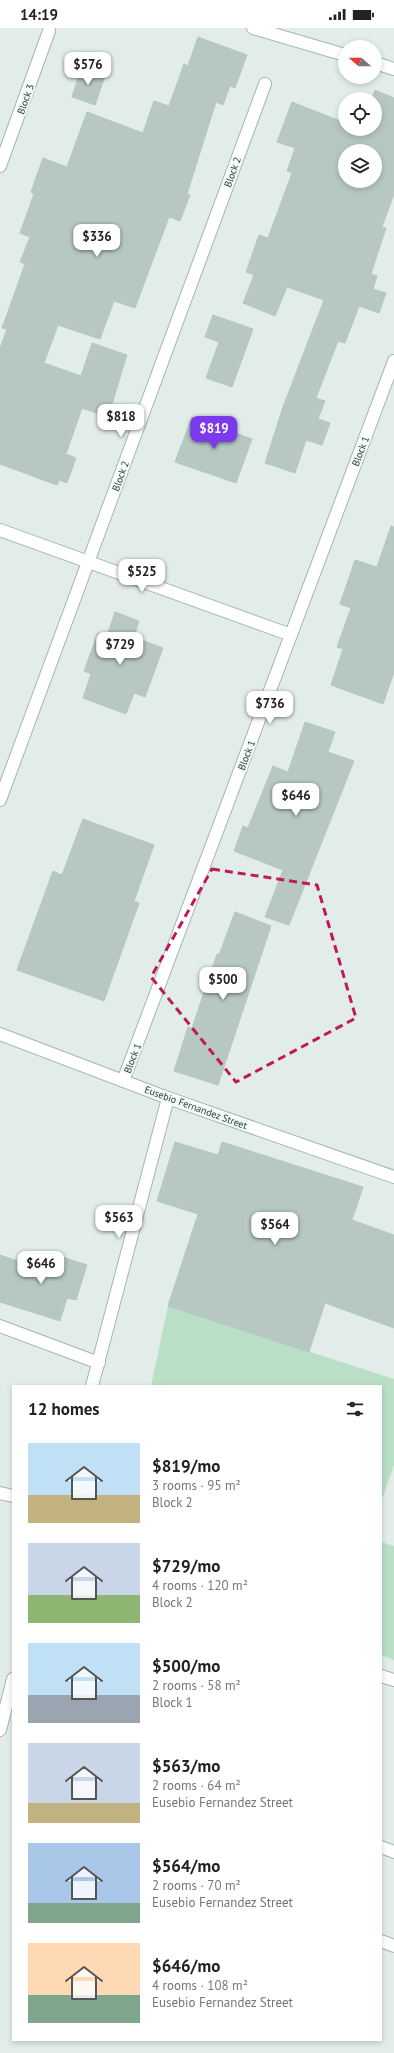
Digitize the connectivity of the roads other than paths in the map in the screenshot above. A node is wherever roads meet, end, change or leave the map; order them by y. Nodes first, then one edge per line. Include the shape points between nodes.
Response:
1 (253, 28) edge
2 (49, 31) dead end
3 (338, 53) edge
4 (382, 65) edge
5 (394, 69) edge
6 (265, 84) dead end
7 (0, 166) edge
8 (394, 361) edge
9 (0, 530) edge
10 (88, 561) junction
11 (291, 634) junction
12 (0, 800) edge
13 (0, 1034) edge
14 (123, 1081) junction
15 (168, 1098) junction
16 (394, 1177) edge
17 (0, 1326) edge
18 (99, 1363) junction
19 (92, 1385) edge
20 (0, 1493) edge
21 (12, 1496) edge
22 (382, 1676) edge
23 (394, 1680) edge
24 (12, 1683) edge
25 (0, 1730) edge
26 (382, 1847) edge
27 (394, 1852) edge
28 (382, 1941) edge
29 (394, 1946) edge

1 - 3 street
2 - 7 street, Block 3
4 - 5 street
6 - 10 street, Block 2
8 - 11 street, Block 1
9 - 10 street
10 - 11 street
10 - 12 street, Block 2
11 - 14 street, Block 1
13 - 14 street, Eusebio Fernandez Street
14 - 15 street, Eusebio Fernandez Street
15 - 16 street, Eusebio Fernandez Street
15 - 18 street
17 - 18 street
18 - 19 street
20 - 21 street
22 - 23 street
24 - 25 street
26 - 27 street
28 - 29 street

